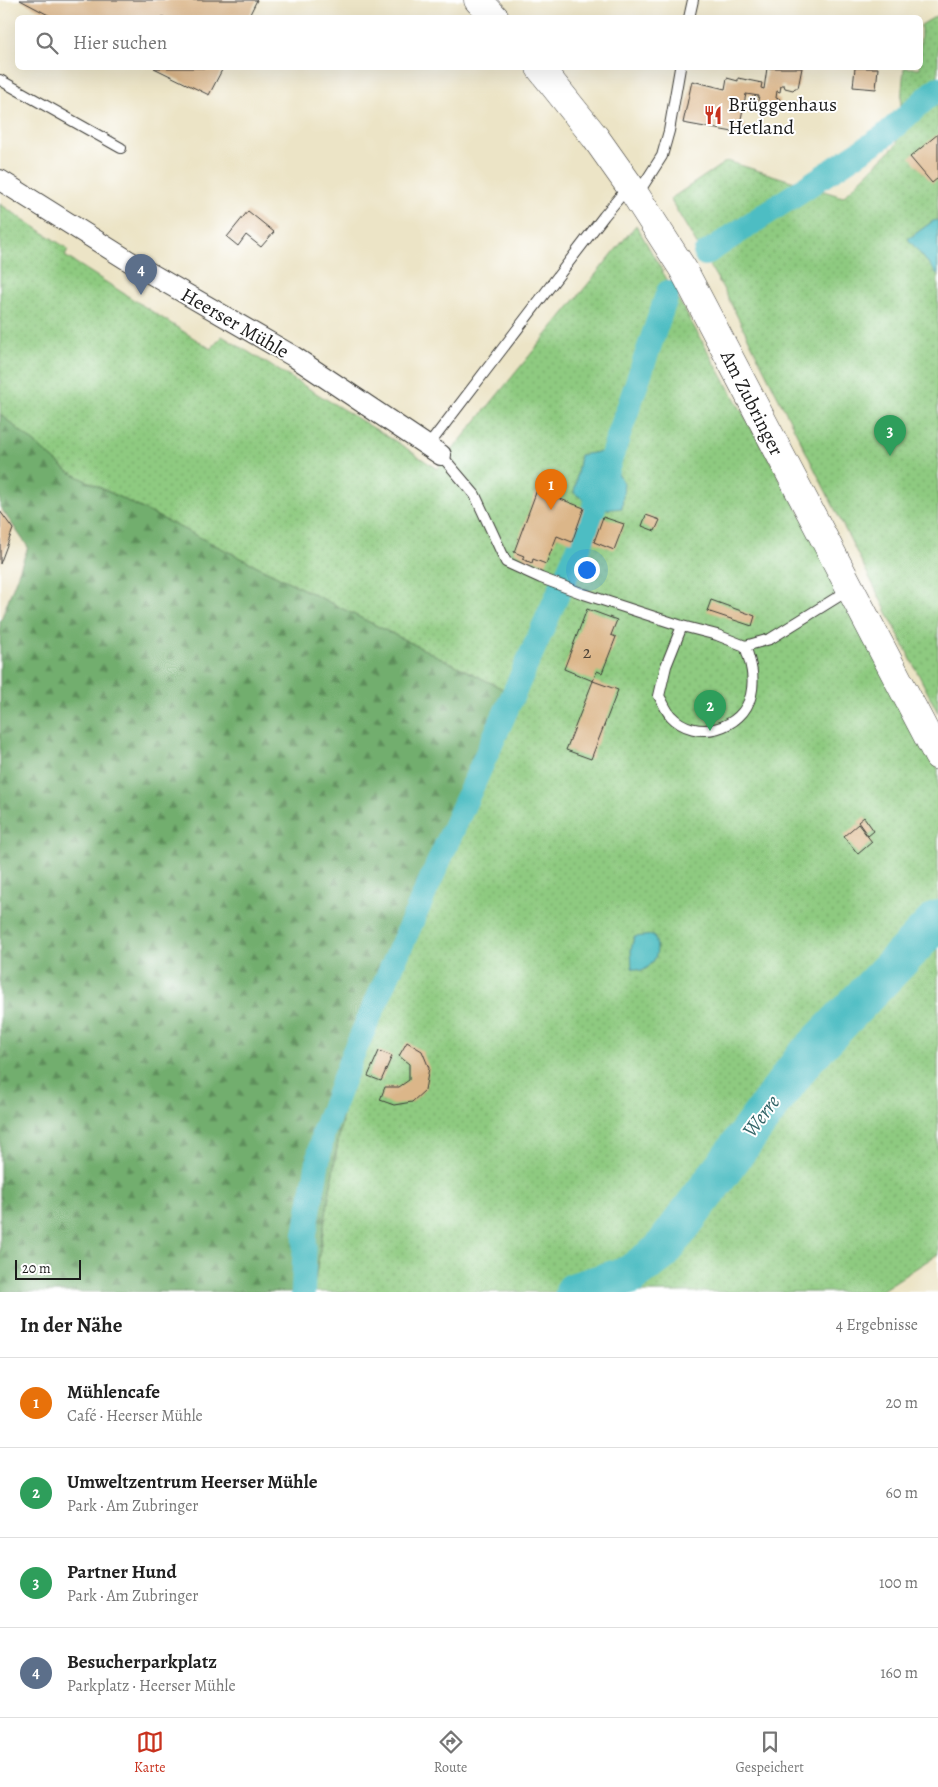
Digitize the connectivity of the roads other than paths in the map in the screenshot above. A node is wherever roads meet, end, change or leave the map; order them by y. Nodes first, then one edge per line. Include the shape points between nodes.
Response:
1 (478, 0) edge
2 (693, 0) edge
3 (492, 15) edge
4 (690, 15) edge
5 (542, 70) edge
6 (680, 70) edge
7 (0, 80) edge
8 (121, 148) dead end
9 (0, 180) edge
10 (633, 190) junction
11 (435, 451) junction
12 (849, 590) junction
13 (682, 626) junction
14 (745, 646) junction
15 (938, 756) edge

1 - 3 main road
2 - 4 lane
5 - 10 main road, Am Zubringer
6 - 10 lane via 662,156
7 - 8 lane
9 - 11 street, Heerser Mühle via 129,261 293,356
10 - 11 lane via 604,216
10 - 12 main road, Am Zubringer via 683,269
11 - 13 lane via 475,495 506,562 541,578
12 - 14 lane via 770,639
12 - 15 main road, Am Zubringer
13 - 14 lane
13 - 14 lane via 666,666 659,696 671,716 690,728 708,731 724,726 744,711 751,697 753,682 752,665

